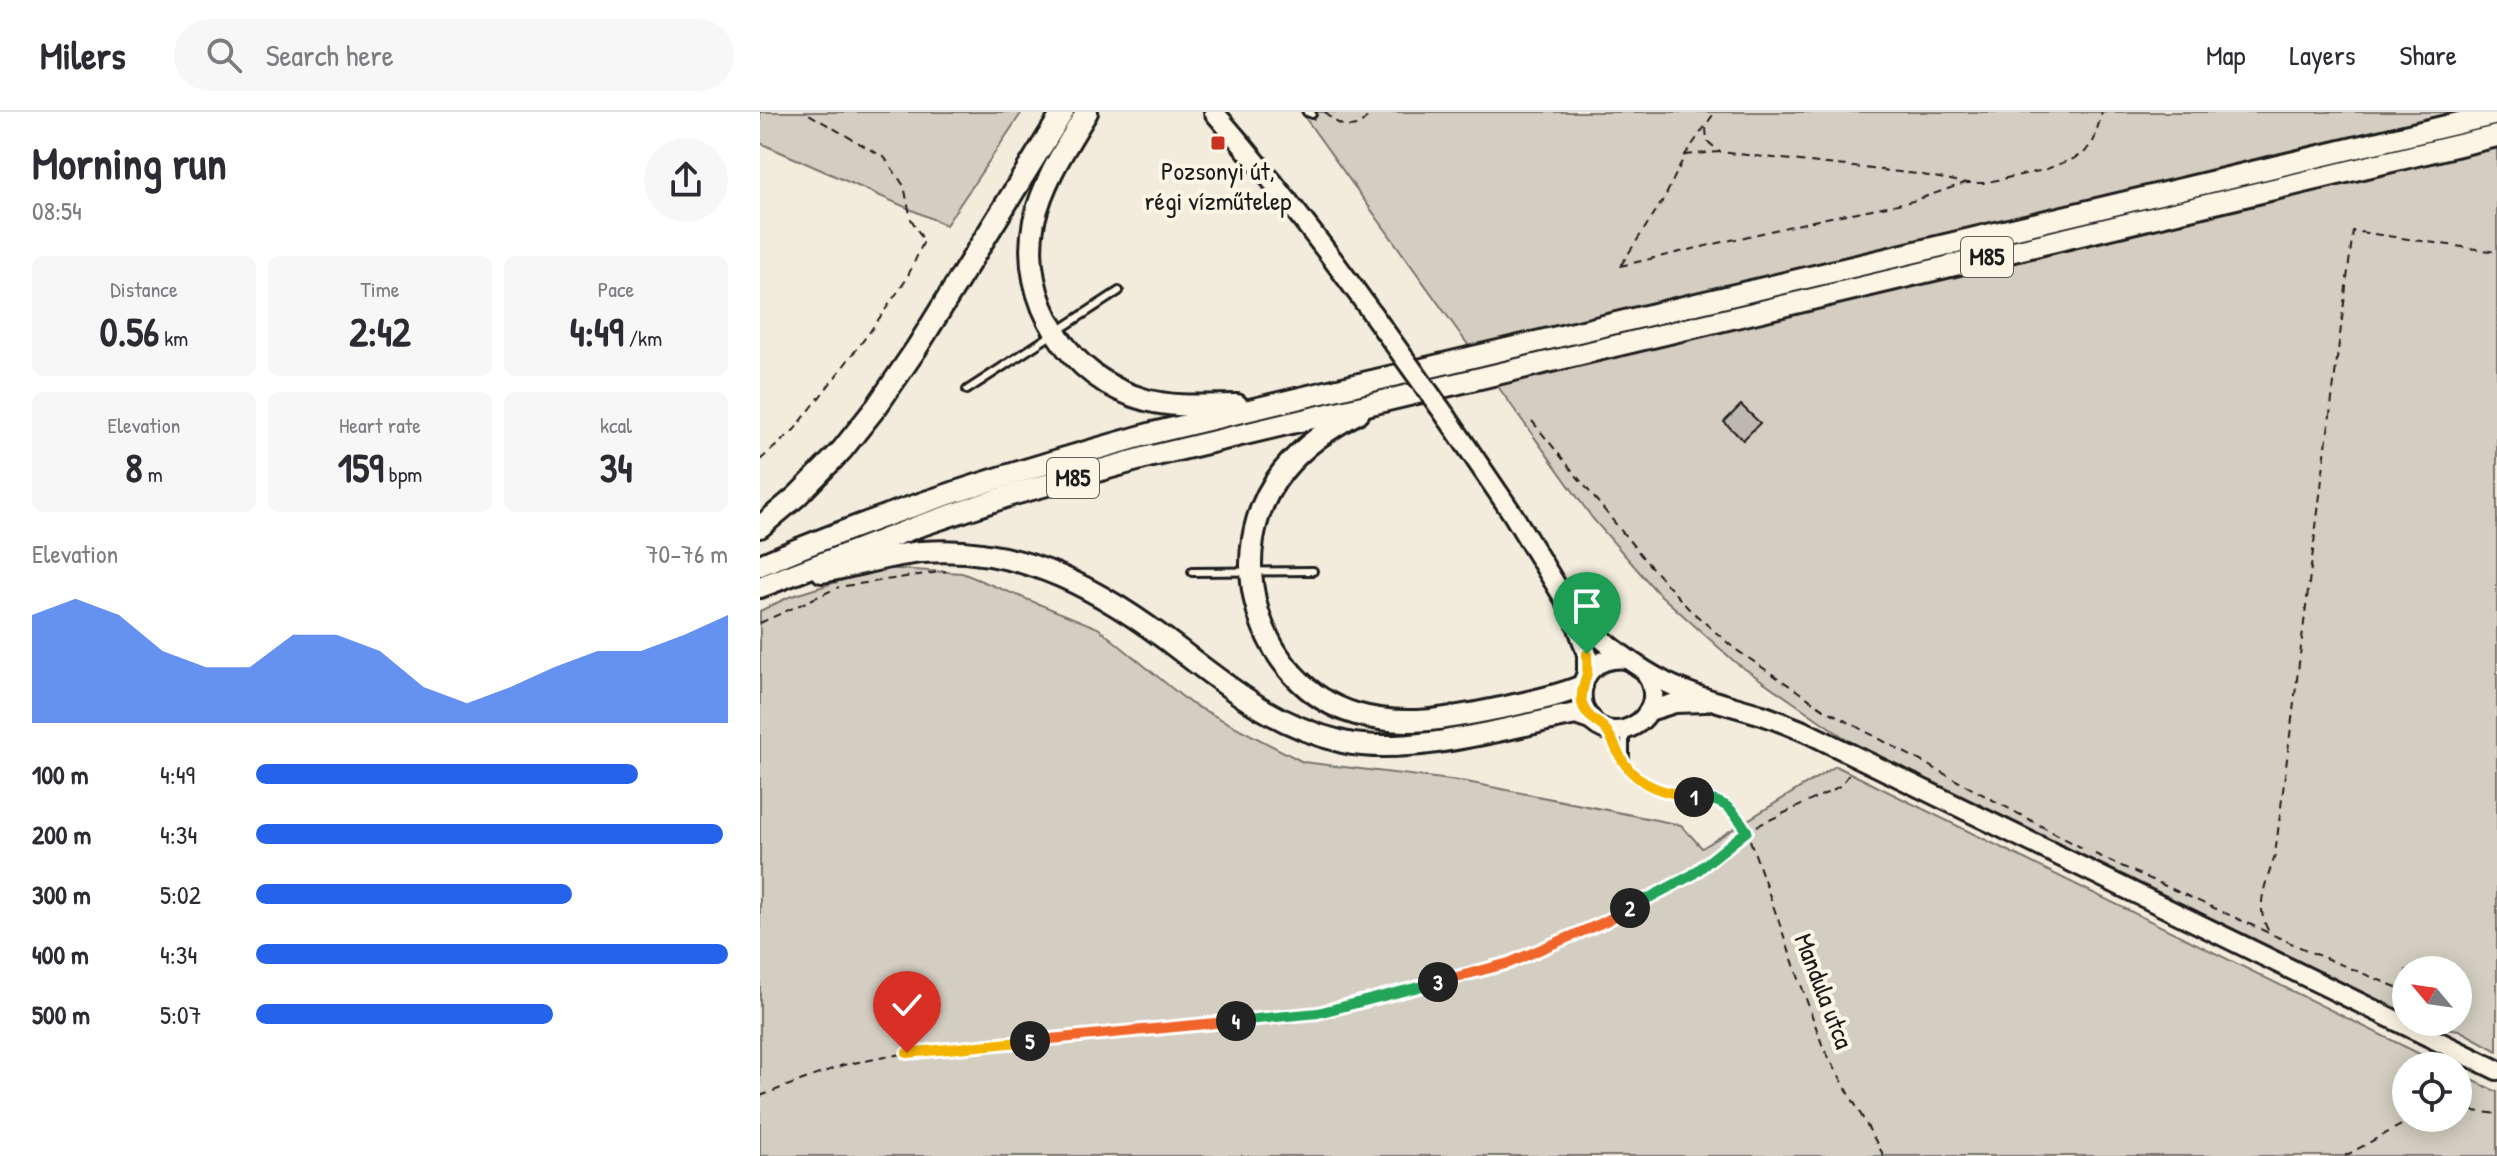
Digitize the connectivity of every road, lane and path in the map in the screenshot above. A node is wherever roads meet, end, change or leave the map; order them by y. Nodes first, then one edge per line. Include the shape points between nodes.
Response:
1 (805, 112) edge
2 (1063, 112) edge
3 (1087, 112) edge
4 (1214, 112) edge
5 (1325, 112) edge
6 (1370, 112) edge
7 (1715, 112) edge
8 (2102, 112) edge
9 (2497, 114) edge
10 (1706, 126) junction
11 (2497, 136) edge
12 (1720, 152) junction
13 (1685, 155) junction
14 (1967, 183) junction
15 (2497, 252) edge
16 (1119, 291) dead end
17 (1055, 333) junction
18 (967, 390) dead end
19 (1383, 399) junction
20 (1269, 405) junction
21 (1532, 421) dead end
22 (760, 460) edge
23 (760, 527) edge
24 (946, 571) dead end
25 (1313, 571) dead end
26 (1192, 572) dead end
27 (1250, 573) junction
28 (764, 578) edge
29 (1573, 613) junction
30 (760, 623) edge
31 (1627, 659) junction
32 (1645, 671) junction
33 (1584, 680) junction
34 (1712, 702) junction
35 (1649, 711) junction
36 (1597, 724) junction
37 (1626, 729) junction
38 (1859, 758) junction
39 (1625, 764) junction
40 (1747, 831) junction
41 (2269, 931) junction
42 (2392, 985) edge
43 (2497, 1070) edge
44 (760, 1096) edge
45 (2472, 1111) edge
46 (2497, 1114) edge
47 (2392, 1130) edge
48 (1884, 1156) edge
49 (2345, 1156) edge

1 - 22 path via 885,158 904,186 911,219 924,241 906,280 869,333 795,429
2 - 23 highway via 877,406 809,485
3 - 17 highway via 1053,169 1034,222 1033,270
4 - 29 main road, bridge via 1305,221 1448,419
5 - 6 path via 1352,128
7 - 10 path
8 - 14 path via 2094,140 2073,159 2044,170
9 - 20 highway, M85
10 - 12 path via 1707,141
10 - 13 path
11 - 19 highway, M85
12 - 13 path
12 - 14 path
13 - 14 path via 1620,266 1913,201
15 - 41 path via 2353,231 2275,855 2260,916
16 - 17 lane
17 - 18 lane
17 - 20 highway via 1097,378 1146,400
19 - 27 highway via 1329,429 1281,472 1258,517
19 - 28 highway, M85 via 1014,494
20 - 28 highway, M85 via 1027,468 900,510 813,542
21 - 41 path via 1645,560 1735,649 1824,709 2088,851
24 - 30 path via 841,586
25 - 27 lane
26 - 27 lane
27 - 33 highway via 1258,618 1271,646 1321,697 1354,714 1387,721 1451,718 1557,696
28 - 36 highway via 925,552 1016,560 1058,574 1138,617 1261,710 1346,742 1436,742 1576,714
29 - 31 main road
29 - 33 main road via 1587,654
31 - 32 main road
31 - 33 main road via 1605,660
32 - 34 main road
32 - 35 main road via 1653,691
33 - 36 main road via 1584,709
34 - 35 main road via 1675,703
34 - 38 main road via 1785,724
35 - 37 main road
36 - 37 main road
36 - 39 lane
37 - 39 lane
38 - 40 path via 1841,785
38 - 43 main road
39 - 40 lane via 1635,777 1663,792 1727,805
40 - 44 path via 1692,875 1604,922 1509,963 1318,1013 907,1053 843,1065
40 - 48 path, Mandula utca via 1823,1047
41 - 42 path
45 - 46 path
47 - 49 path

